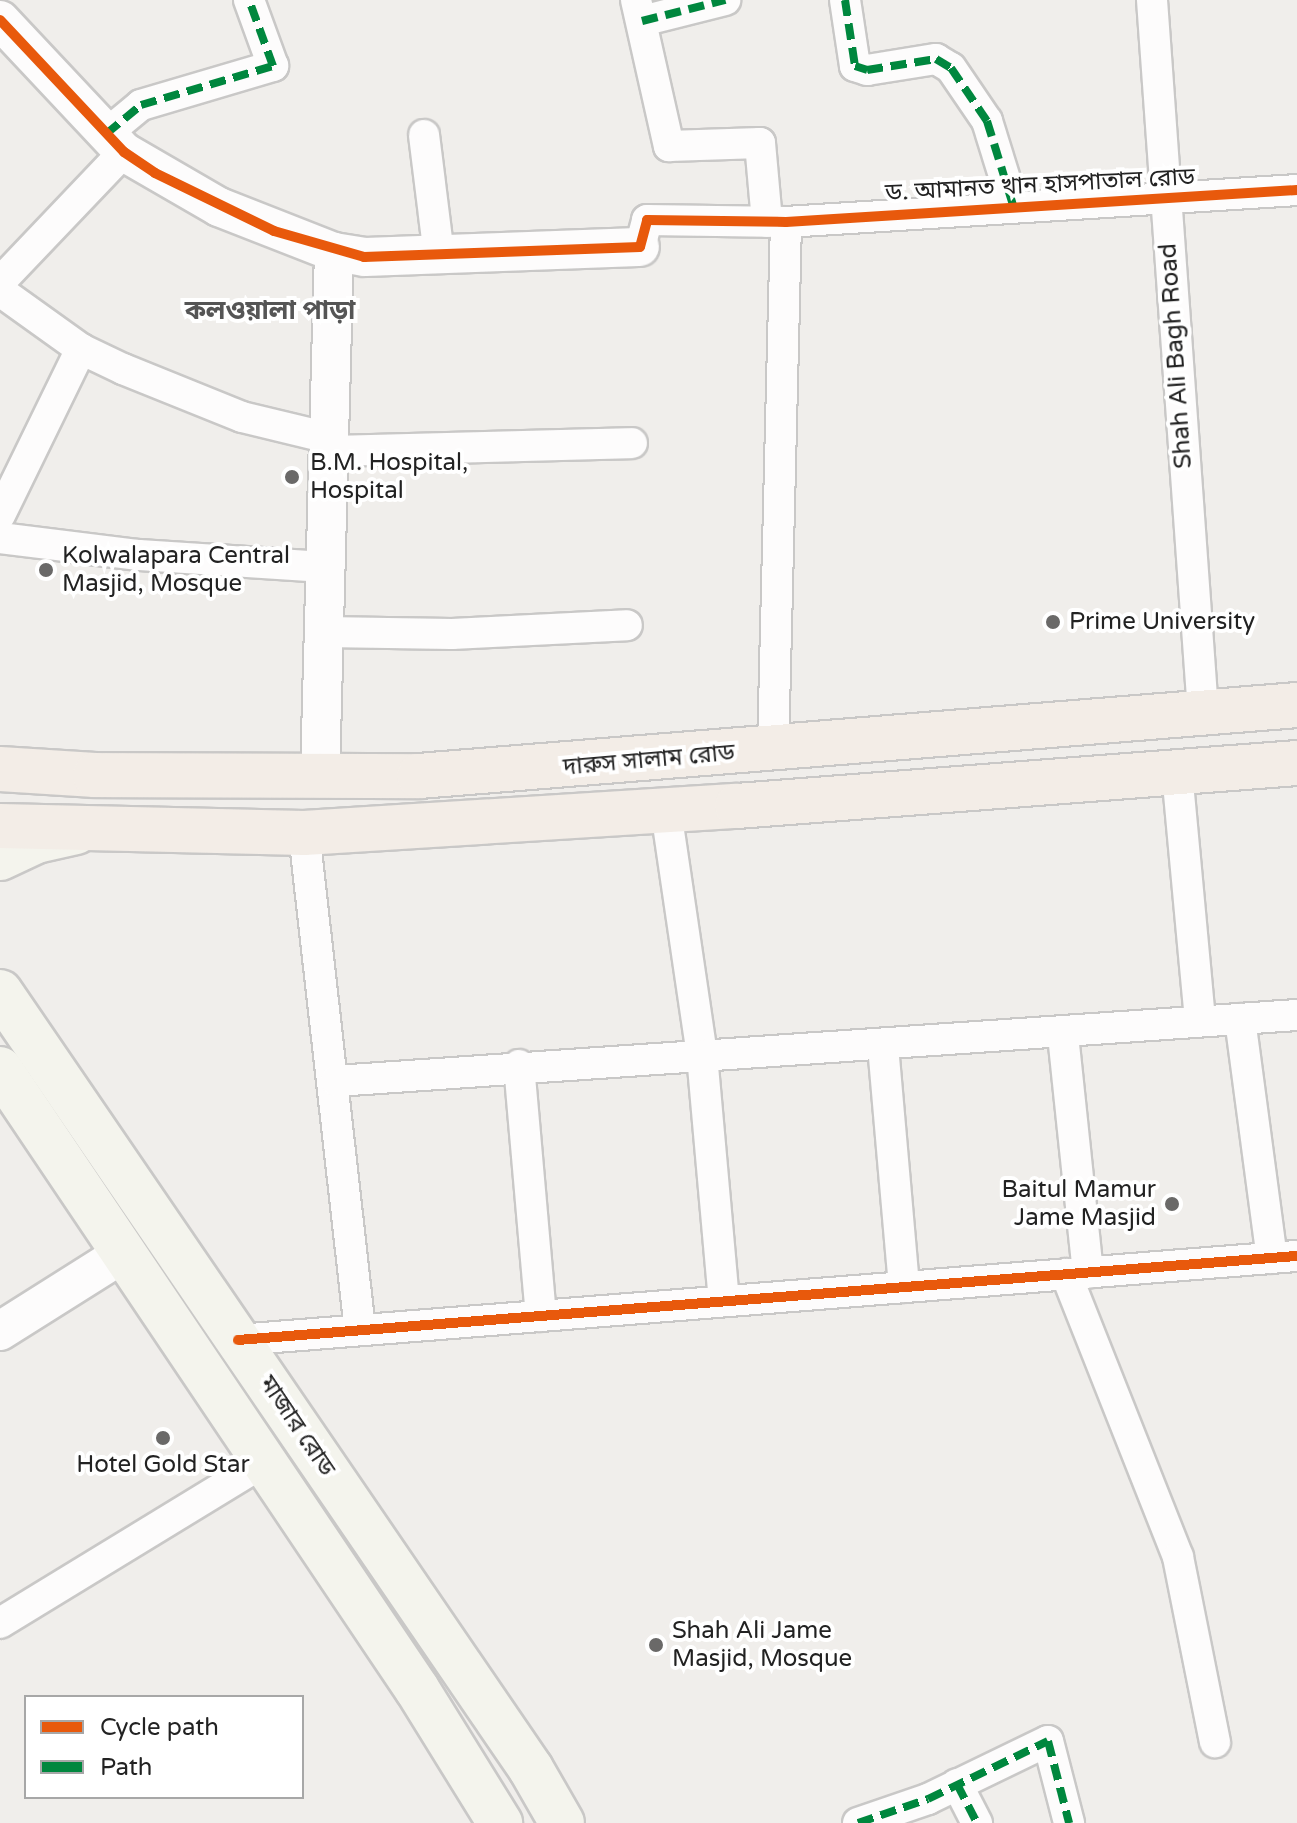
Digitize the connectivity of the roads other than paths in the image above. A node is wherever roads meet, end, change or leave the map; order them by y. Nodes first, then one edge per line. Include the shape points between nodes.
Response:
1 (249, 0) edge
2 (725, 0) edge
3 (845, 0) edge
4 (1152, 0) edge
5 (639, 11) edge
6 (0, 20) edge
7 (424, 135) dead end
8 (115, 143) junction
9 (1297, 190) edge
10 (1164, 198) junction
11 (1013, 205) junction
12 (776, 222) junction
13 (640, 247) joint
14 (334, 252) junction
15 (439, 255) junction
16 (0, 282) edge
17 (0, 291) edge
18 (81, 349) junction
19 (632, 443) dead end
20 (329, 444) junction
21 (0, 515) edge
22 (0, 538) edge
23 (325, 567) junction
24 (627, 625) dead end
25 (324, 632) junction
26 (1297, 705) edge
27 (1188, 714) junction
28 (773, 750) junction
29 (1297, 763) edge
30 (0, 769) edge
31 (1193, 770) junction
32 (320, 775) junction
33 (666, 811) junction
34 (0, 826) edge
35 (90, 829) junction
36 (304, 833) junction
37 (0, 858) edge
38 (0, 992) edge
39 (1297, 1015) edge
40 (1240, 1019) junction
41 (1200, 1021) junction
42 (1063, 1035) junction
43 (883, 1046) junction
44 (702, 1055) junction
45 (519, 1065) junction
46 (0, 1069) edge
47 (336, 1081) junction
48 (162, 1228) junction
49 (124, 1253) junction
50 (1284, 1257) edge
51 (1077, 1273) junction
52 (904, 1287) junction
53 (724, 1301) junction
54 (541, 1316) junction
55 (360, 1330) junction
56 (0, 1331) edge
57 (238, 1340) junction
58 (264, 1462) junction
59 (0, 1623) edge
60 (1215, 1742) dead end
61 (957, 1784) junction
62 (495, 1821) edge
63 (562, 1823) edge
64 (858, 1823) edge
65 (977, 1823) edge
66 (1069, 1823) edge

1 - 8 street via 273,66 141,105
2 - 5 street
3 - 11 street via 855,66 867,70 936,59 951,68 987,121
4 - 10 street, Shah Ali Bagh Road
5 - 12 street via 669,146 760,143
6 - 8 street
7 - 15 street
8 - 14 street via 219,207
8 - 16 street
9 - 10 street, ড. আমানত খান হাসপাতাল রোড
10 - 11 street, ড. আমানত খান হাসপাতাল রোড
10 - 27 street, Shah Ali Bagh Road
11 - 12 street, ড. আমানত খান হাসপাতাল রোড
12 - 13 street, ড. আমানত খান হাসপাতাল রোড via 647,220
12 - 28 street
13 - 15 street
14 - 15 street
14 - 20 street
17 - 18 street
18 - 20 street via 242,417
18 - 21 street
19 - 20 street
20 - 23 street
22 - 23 street via 139,555
23 - 25 street
24 - 25 street via 452,634
25 - 32 street
26 - 27 main road, দারুস সালাম রোড
27 - 28 main road, দারুস সালাম রোড
27 - 31 main road
28 - 32 main road, দারুস সালাম রোড via 435,775
29 - 31 main road
30 - 32 main road, দারুস সালাম রোড via 95,775
31 - 33 main road
31 - 41 street
33 - 36 main road
33 - 44 street
34 - 35 main road
35 - 36 main road
35 - 37 main road via 36,841
36 - 47 street
38 - 48 main road, মাজার রোড
39 - 40 street
40 - 41 street
40 - 50 street
41 - 42 street
42 - 43 street
42 - 51 street
43 - 44 street
43 - 52 street
44 - 45 street
44 - 53 street
45 - 47 street
45 - 54 street
46 - 49 main road, মাজার রোড
47 - 55 street
48 - 49 main road
48 - 57 main road, মাজার রোড
49 - 56 street
49 - 58 main road, মাজার রোড
50 - 51 street
51 - 52 street
51 - 60 street via 1178,1557
52 - 53 street
53 - 54 street
54 - 55 street
55 - 57 street
57 - 63 main road, মাজার রোড via 531,1769
58 - 59 street
58 - 62 main road, মাজার রোড via 417,1689
61 - 64 street
61 - 65 street
61 - 66 street via 1048,1741

